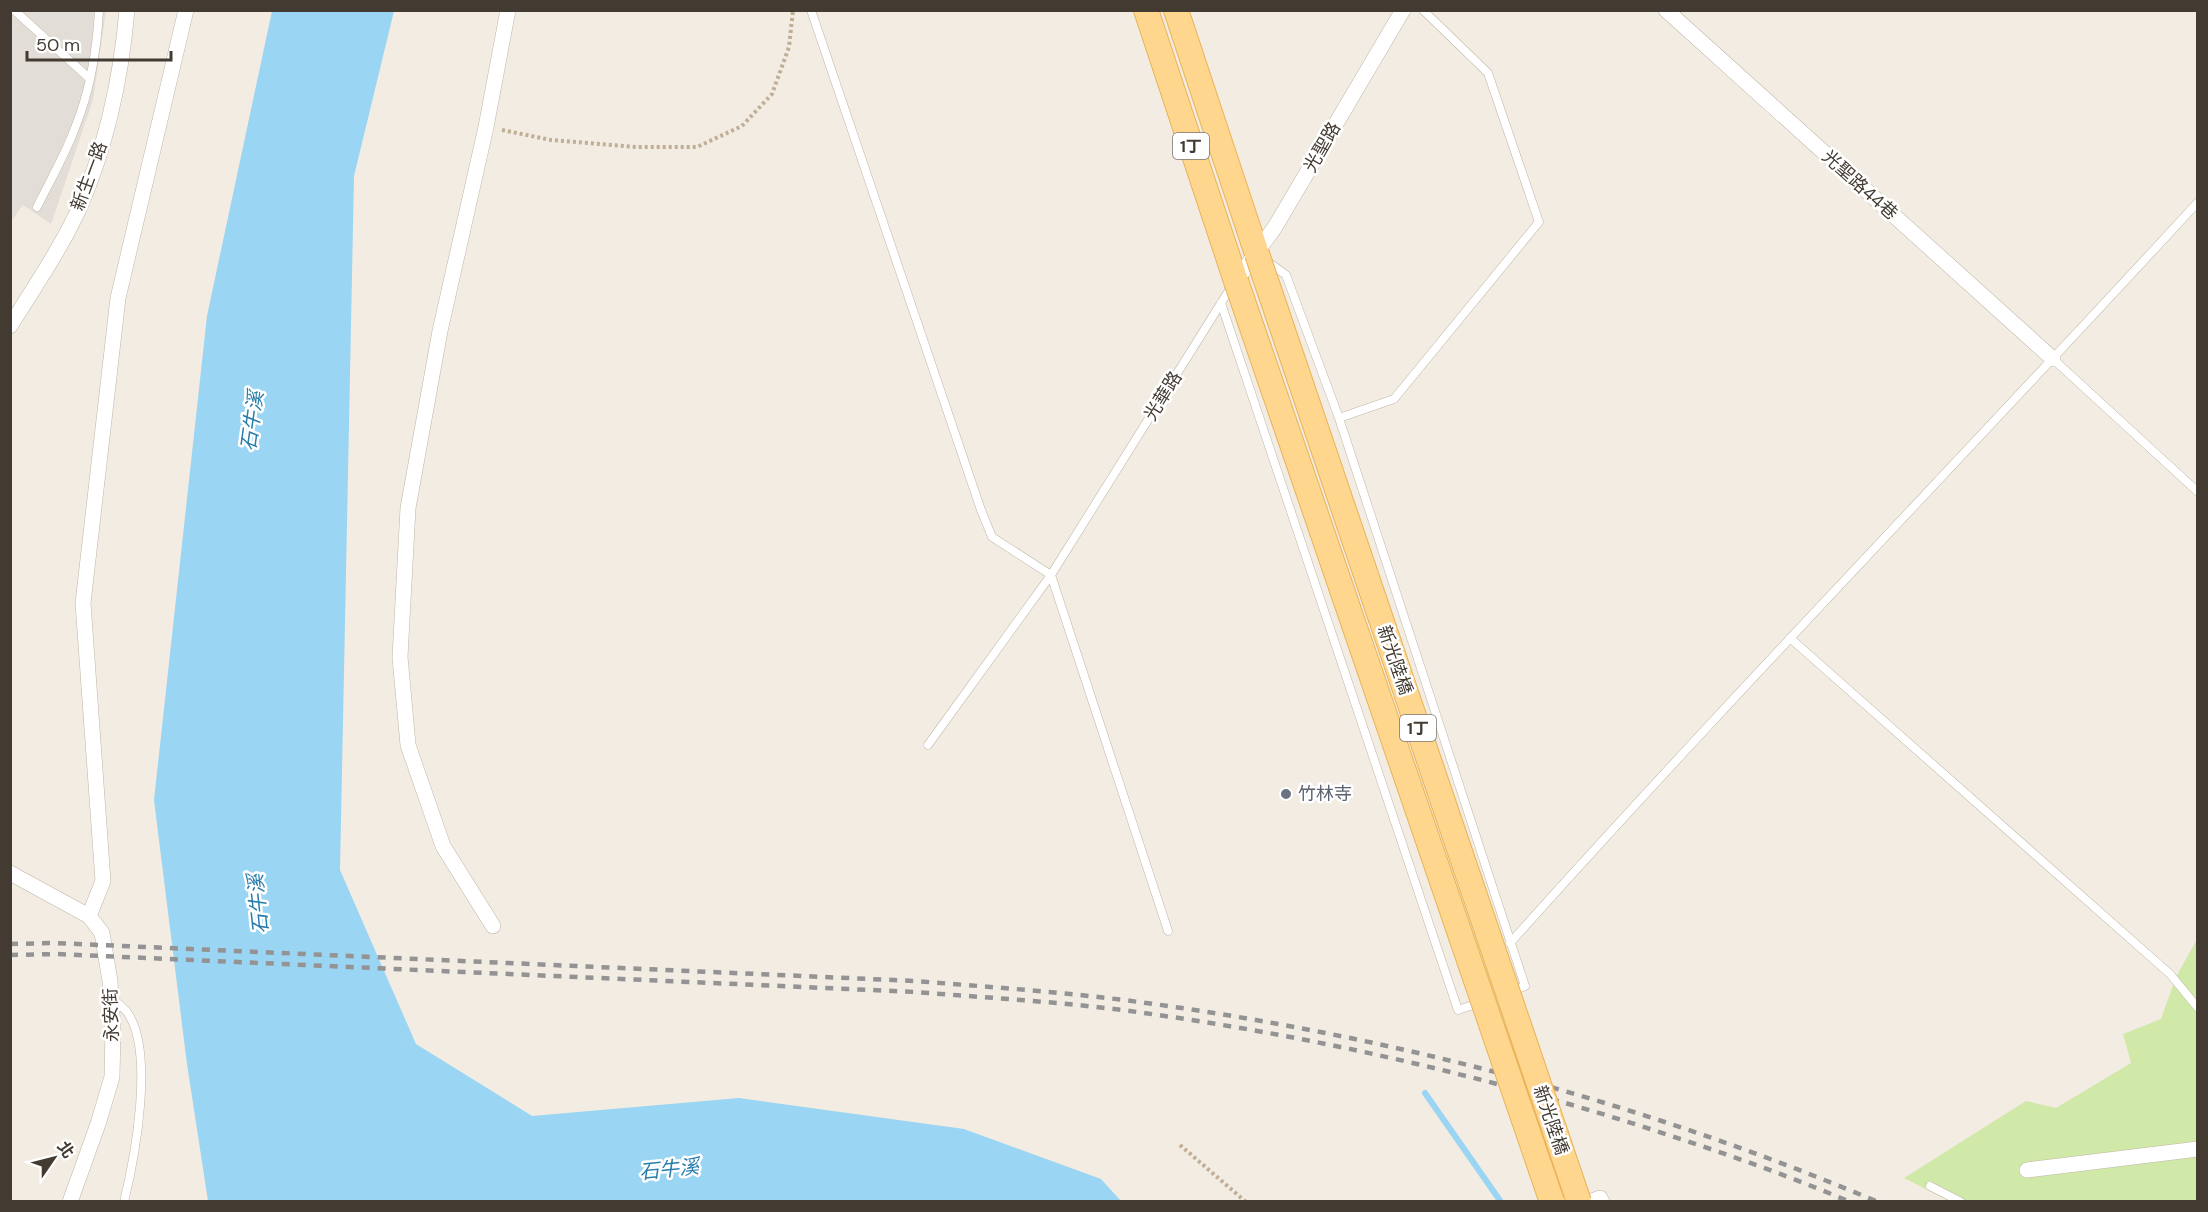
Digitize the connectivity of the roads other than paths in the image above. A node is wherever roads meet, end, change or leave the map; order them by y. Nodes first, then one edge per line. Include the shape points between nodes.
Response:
1 (14, 10) edge
2 (99, 10) edge
3 (127, 10) edge
4 (186, 10) edge
5 (508, 10) edge
6 (811, 10) edge
7 (1146, 10) edge
8 (1176, 10) edge
9 (1403, 10) edge
10 (1423, 10) edge
11 (1666, 10) edge
12 (90, 80) junction
13 (2198, 202) edge
14 (38, 207) dead end
15 (1257, 254) junction
16 (1236, 281) junction
17 (1221, 303) junction
18 (10, 326) edge
19 (2053, 359) junction
20 (1339, 418) junction
21 (2198, 492) edge
22 (1051, 575) junction
23 (1790, 638) junction
24 (928, 745) dead end
25 (10, 873) edge
26 (89, 916) junction
27 (493, 926) dead end
28 (1168, 931) dead end
29 (1510, 943) junction
30 (1503, 994) dead end
31 (111, 997) junction
32 (1491, 998) dead end
33 (2198, 1008) edge
34 (2198, 1149) edge
35 (2027, 1170) dead end
36 (1930, 1186) dead end
37 (70, 1202) edge
38 (124, 1202) edge
39 (1552, 1202) edge
40 (1579, 1202) edge
41 (1589, 1202) edge
42 (1602, 1202) edge
43 (1961, 1202) edge

1 - 12 lane
2 - 12 lane
3 - 18 street, 新生一路 via 114,100 90,178 55,256
4 - 26 street via 118,298 83,603 103,881
5 - 27 street via 440,331 408,508 400,657 408,745 439,835
6 - 22 lane via 992,537
7 - 16 main road, 1丁
8 - 15 main road, 1丁
9 - 15 street, 光聖路
10 - 20 lane via 1488,73 1539,222 1394,399
11 - 19 street, 光聖路44巷
12 - 14 lane via 76,127
13 - 19 lane
15 - 16 street, 光聖路
15 - 20 lane via 1286,276
15 - 40 main road, 新光陸橋 / 1丁, bridge
16 - 17 lane, 光華路
16 - 39 main road, 新光陸橋 / 1丁, bridge
17 - 22 lane, 光華路
17 - 32 lane via 1458,1011
19 - 21 lane
19 - 23 lane
20 - 29 lane
22 - 24 lane, 光華路
22 - 28 lane
23 - 29 lane
23 - 33 lane via 2169,974
25 - 26 street
26 - 31 street, 永安街 via 102,933
29 - 30 lane via 1525,986
31 - 37 street, 永安街 via 112,1077
31 - 38 lane via 127,1012 138,1040 141,1086 134,1160
34 - 35 street
36 - 43 lane
41 - 42 street via 1600,1198

